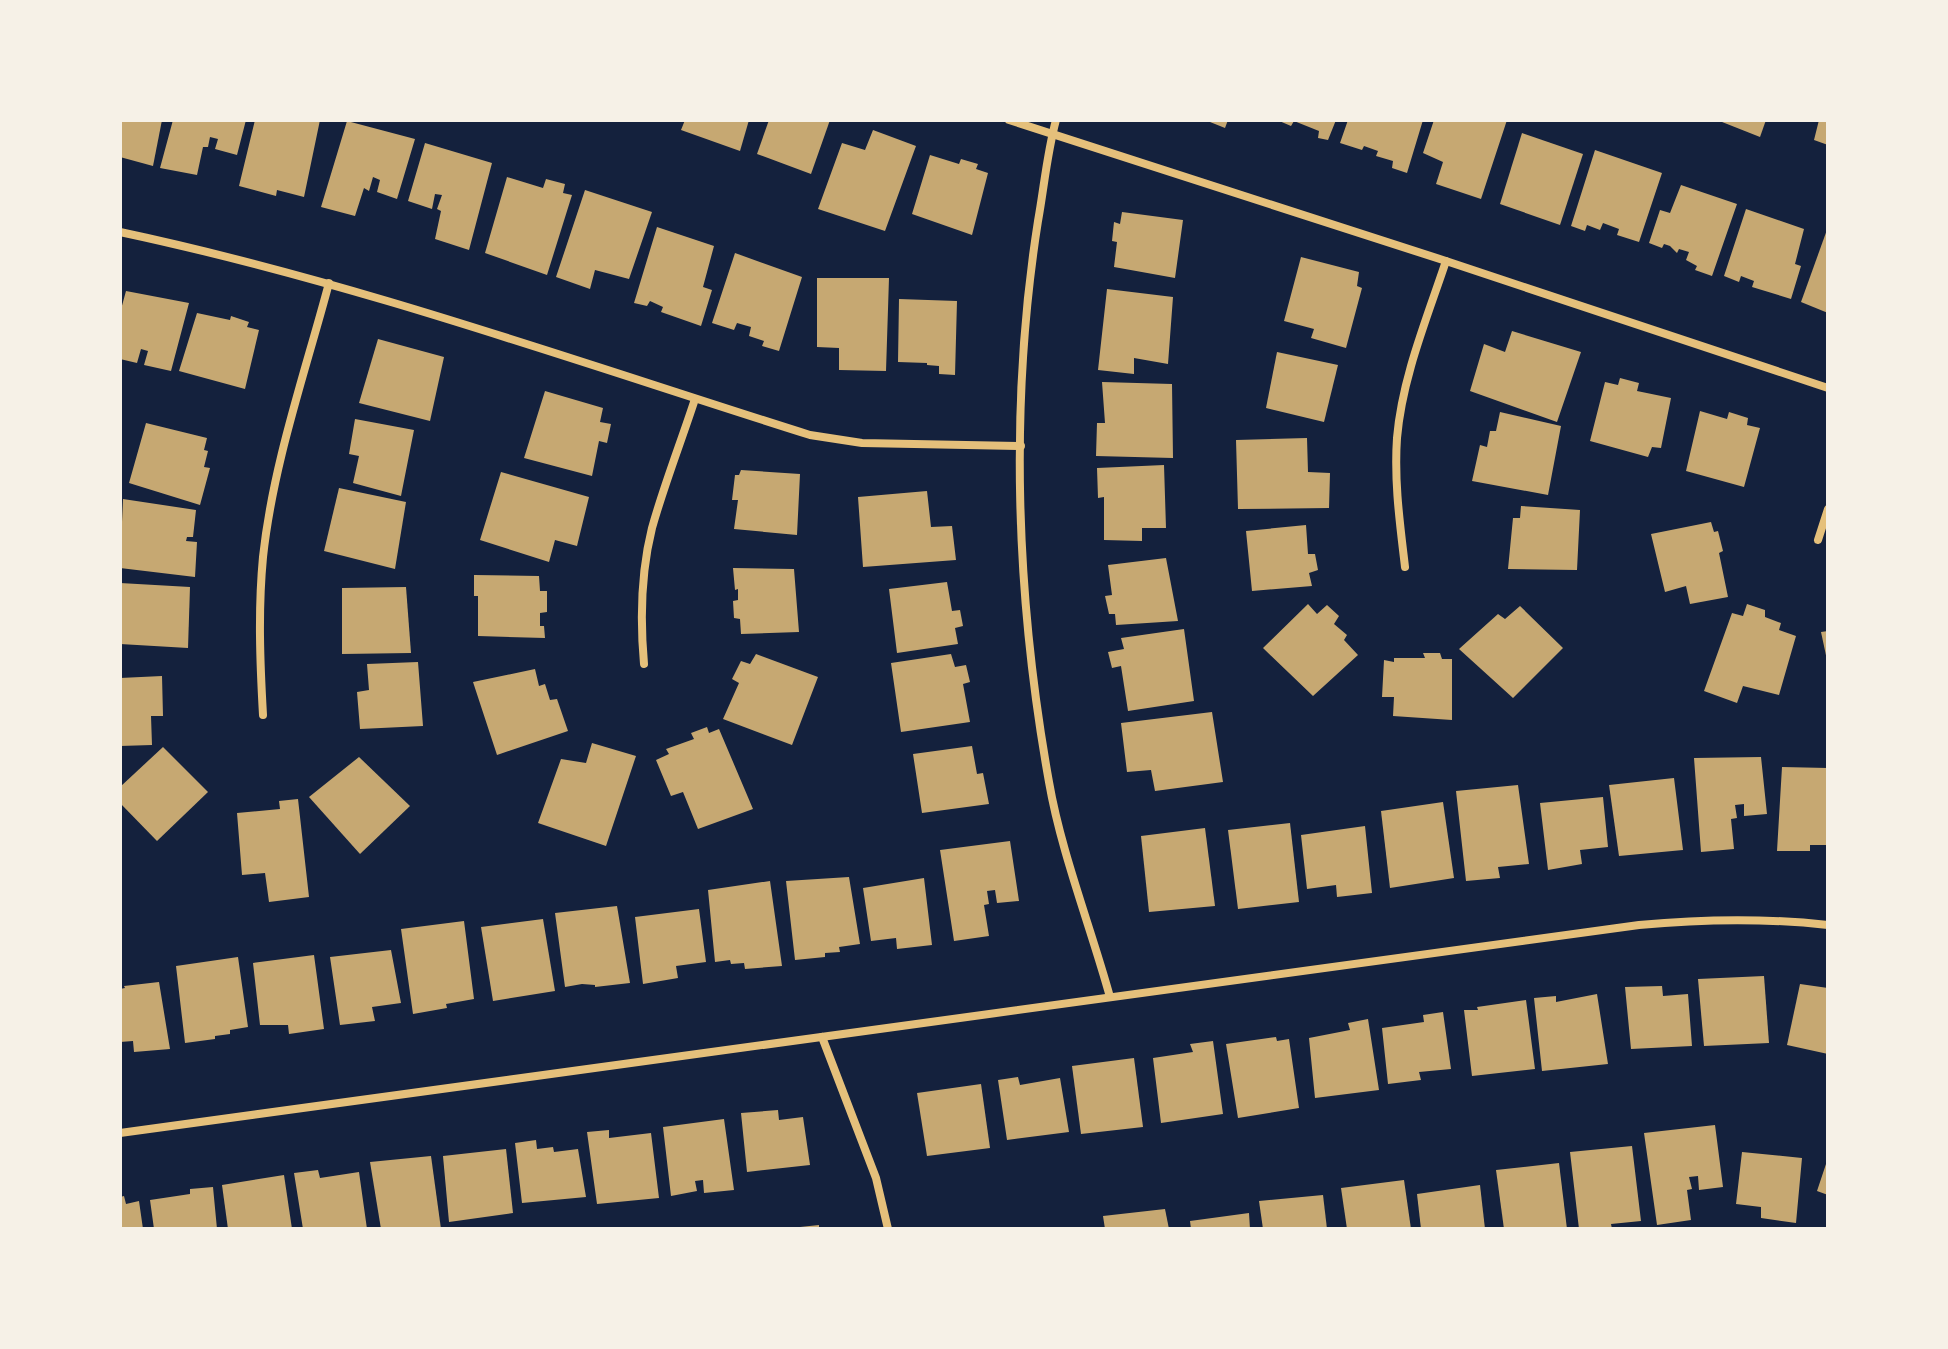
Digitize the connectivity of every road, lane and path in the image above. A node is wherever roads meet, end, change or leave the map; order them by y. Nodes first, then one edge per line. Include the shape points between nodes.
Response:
1 (1009, 120) edge
2 (1056, 120) edge
3 (1052, 134) junction
4 (120, 232) edge
5 (1446, 261) junction
6 (329, 283) junction
7 (1828, 388) edge
8 (695, 399) junction
9 (1021, 446) junction
10 (1828, 509) edge
11 (1818, 540) dead end
12 (1405, 567) dead end
13 (644, 664) dead end
14 (263, 715) dead end
15 (1828, 925) edge
16 (1110, 997) junction
17 (822, 1037) junction
18 (120, 1133) edge
19 (888, 1229) edge

1 - 3 street
2 - 3 street
3 - 5 street
3 - 9 street via 1027,291
4 - 6 street
5 - 7 street
5 - 12 street via 1407,381 1397,437
6 - 8 street
6 - 14 street via 276,481 264,555 259,628
8 - 9 street via 810,435 862,443
8 - 13 street via 652,529 643,579
9 - 16 street via 1024,570 1049,784
10 - 11 street
15 - 16 street via 1780,919 1639,925
16 - 17 street
17 - 18 street
17 - 19 street via 876,1178

